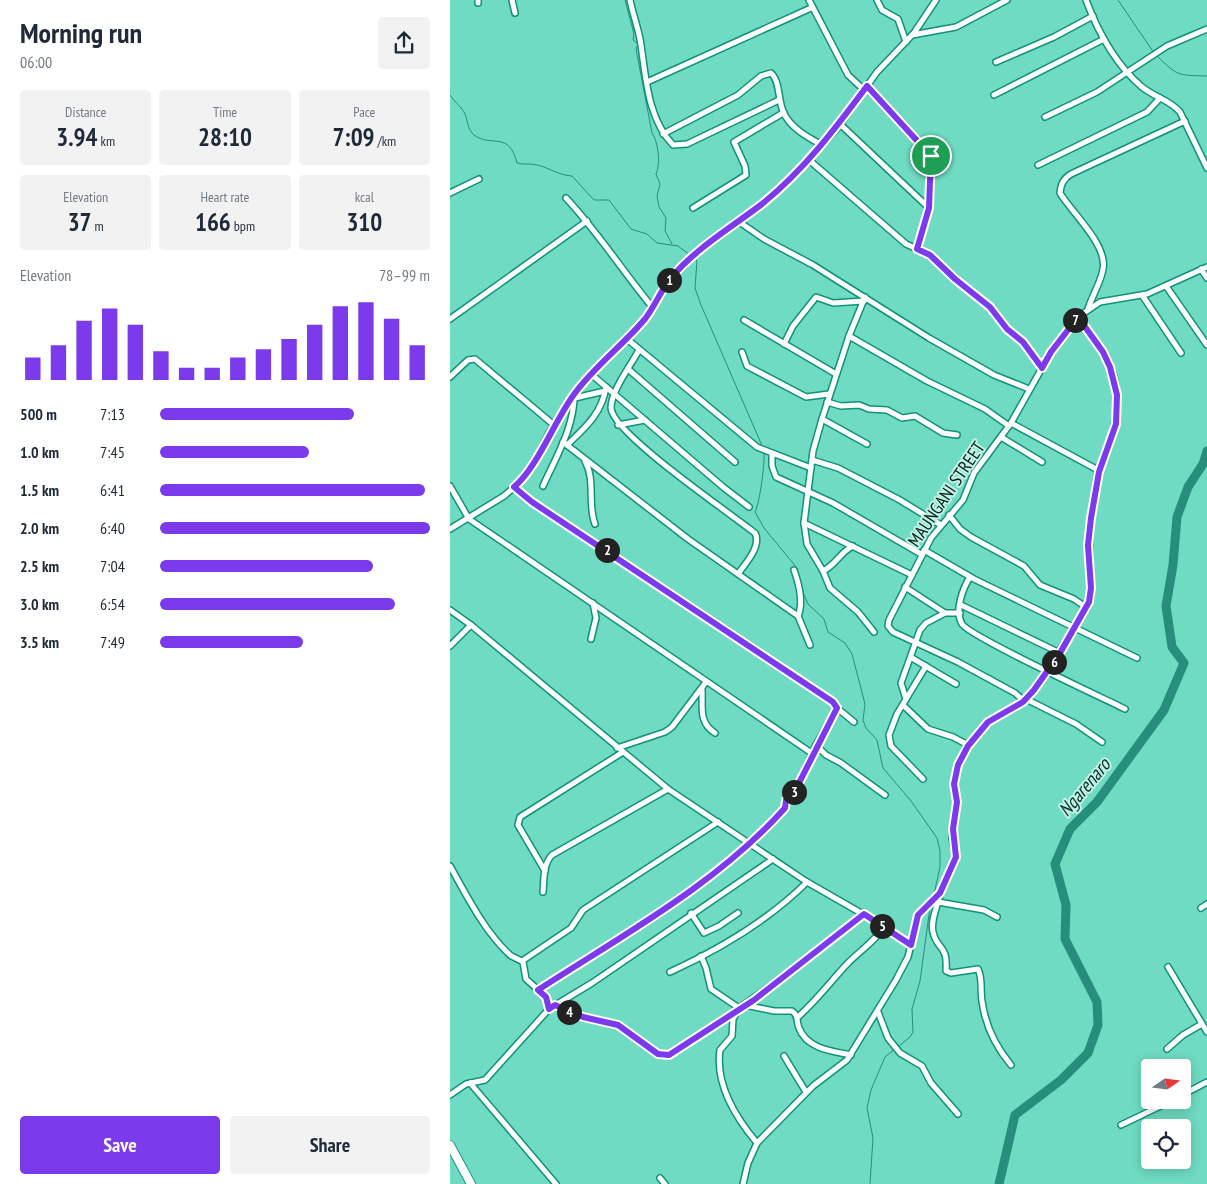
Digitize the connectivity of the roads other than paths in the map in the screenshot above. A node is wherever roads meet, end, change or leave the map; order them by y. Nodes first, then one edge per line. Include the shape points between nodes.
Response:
1 (512, 0) edge
2 (630, 0) edge
3 (809, 0) edge
4 (877, 0) edge
5 (936, 0) edge
6 (1007, 0) edge
7 (1086, 0) edge
8 (812, 8) junction
9 (515, 14) dead end
10 (1093, 16) junction
11 (1207, 29) edge
12 (912, 35) junction
13 (1104, 40) junction
14 (906, 42) junction
15 (996, 62) dead end
16 (1128, 73) junction
17 (647, 82) junction
18 (866, 88) junction
19 (994, 95) dead end
20 (1160, 98) junction
21 (779, 100) junction
22 (783, 113) junction
23 (1045, 117) dead end
24 (1185, 121) junction
25 (840, 124) junction
26 (663, 134) junction
27 (822, 145) junction
28 (809, 160) junction
29 (1038, 165) dead end
30 (1207, 168) edge
31 (479, 179) dead end
32 (450, 193) edge
33 (566, 198) dead end
34 (693, 208) dead end
35 (929, 208) junction
36 (587, 221) junction
37 (738, 221) junction
38 (917, 249) junction
39 (1204, 268) edge
40 (1207, 278) edge
41 (1166, 286) junction
42 (1142, 295) junction
43 (865, 299) junction
44 (653, 308) junction
45 (1087, 309) junction
46 (1078, 317) junction
47 (450, 319) edge
48 (744, 320) dead end
49 (849, 336) junction
50 (627, 339) junction
51 (784, 344) junction
52 (1207, 345) edge
53 (639, 350) junction
54 (742, 352) dead end
55 (1181, 353) dead end
56 (450, 367) edge
57 (1042, 368) junction
58 (628, 369) junction
59 (456, 373) junction
60 (591, 374) junction
61 (836, 374) junction
62 (450, 377) edge
63 (606, 389) junction
64 (1030, 389) junction
65 (614, 393) junction
66 (829, 394) junction
67 (575, 396) junction
68 (827, 402) junction
69 (822, 419) junction
70 (645, 420) junction
71 (1010, 424) junction
72 (554, 425) junction
73 (618, 425) junction
74 (957, 435) dead end
75 (1001, 437) junction
76 (565, 443) junction
77 (868, 444) dead end
78 (772, 454) junction
79 (584, 458) junction
80 (812, 460) junction
81 (735, 462) dead end
82 (1042, 462) dead end
83 (811, 468) junction
84 (1099, 472) junction
85 (450, 486) edge
86 (543, 486) dead end
87 (514, 487) junction
88 (808, 491) junction
89 (749, 507) dead end
90 (949, 515) junction
91 (469, 518) junction
92 (804, 523) junction
93 (595, 524) dead end
94 (941, 525) junction
95 (450, 529) edge
96 (854, 546) junction
97 (923, 552) junction
98 (794, 570) dead end
99 (823, 571) junction
100 (738, 574) junction
101 (912, 575) junction
102 (970, 577) junction
103 (905, 587) junction
104 (593, 603) junction
105 (961, 605) junction
106 (1087, 608) junction
107 (451, 613) edge
108 (945, 613) junction
109 (960, 614) junction
110 (798, 616) junction
111 (471, 625) junction
112 (1074, 630) junction
113 (874, 632) dead end
114 (591, 639) dead end
115 (917, 642) junction
116 (810, 645) dead end
117 (450, 646) edge
118 (1060, 653) junction
119 (912, 658) junction
120 (1137, 658) dead end
121 (926, 666) junction
122 (1048, 670) junction
123 (706, 682) junction
124 (956, 684) dead end
125 (702, 688) junction
126 (1025, 700) junction
127 (905, 702) junction
128 (837, 708) junction
129 (1125, 709) dead end
130 (854, 722) dead end
131 (715, 732) dead end
132 (1102, 742) dead end
133 (816, 746) junction
134 (968, 746) junction
135 (617, 748) junction
136 (623, 752) junction
137 (813, 754) junction
138 (923, 779) dead end
139 (668, 789) junction
140 (885, 795) dead end
141 (718, 822) junction
142 (748, 843) junction
143 (773, 859) junction
144 (450, 866) edge
145 (545, 871) junction
146 (807, 882) junction
147 (543, 892) dead end
148 (940, 893) junction
149 (938, 902) junction
150 (1207, 904) edge
151 (1202, 908) dead end
152 (691, 913) junction
153 (738, 913) dead end
154 (864, 914) junction
155 (997, 918) dead end
156 (884, 927) junction
157 (911, 945) junction
158 (701, 956) junction
159 (522, 960) junction
160 (1168, 968) dead end
161 (670, 972) dead end
162 (538, 990) junction
163 (555, 1005) junction
164 (745, 1005) junction
165 (549, 1009) junction
166 (737, 1010) junction
167 (878, 1012) junction
168 (798, 1017) junction
169 (1202, 1024) junction
170 (1207, 1032) edge
171 (1167, 1048) dead end
172 (851, 1055) junction
173 (784, 1056) dead end
174 (1011, 1065) dead end
175 (1207, 1082) edge
176 (470, 1083) junction
177 (1191, 1090) edge
178 (806, 1092) junction
179 (450, 1095) edge
180 (1155, 1109) edge
181 (958, 1114) dead end
182 (1121, 1125) dead end
183 (757, 1143) junction
184 (450, 1145) edge
185 (660, 1178) dead end
186 (471, 1184) edge
187 (556, 1184) edge
188 (665, 1184) edge
189 (743, 1184) edge

1 - 9 street
2 - 17 street
3 - 8 street
4 - 14 street via 882,10 898,19
5 - 12 street
6 - 12 street via 956,27
7 - 10 street
8 - 17 street
8 - 18 street via 848,75
10 - 13 street
10 - 15 street
11 - 16 street via 1167,46
12 - 14 street
13 - 16 street
13 - 19 street
14 - 18 street
16 - 20 street
16 - 23 street
17 - 26 street
18 - 25 street
18 - 35 street via 929,152 932,163
20 - 24 street via 1175,106
20 - 29 street via 1147,112
21 - 22 street
21 - 26 street via 682,145 674,145
21 - 26 street via 773,75 766,74 738,95
22 - 27 street via 793,126
22 - 34 street via 734,142 746,166 746,175
24 - 30 street
24 - 45 street via 1071,174 1061,184 1060,193 1096,241 1104,262 1101,278
25 - 27 street
25 - 35 street
27 - 28 street
28 - 37 street via 763,203
28 - 38 street via 862,208 906,244
31 - 32 street
33 - 36 street
35 - 38 street
36 - 44 street
36 - 47 street
37 - 43 street
37 - 44 street via 678,270
38 - 57 street via 930,255 990,307
39 - 40 street
39 - 41 street, MAUNGANI STREET
41 - 42 street, MAUNGANI STREET
41 - 52 street
42 - 45 street, MAUNGANI STREET via 1100,302
42 - 55 street
43 - 49 street
43 - 51 street via 832,303 816,297 793,326
43 - 64 street via 994,375
44 - 50 street
45 - 46 street, MAUNGANI STREET
46 - 57 street, MAUNGANI STREET
46 - 84 street via 1103,352 1116,389 1116,424
48 - 51 street
49 - 61 street
49 - 71 street
50 - 53 street
50 - 60 street
51 - 61 street
53 - 58 street
53 - 78 street via 730,427
54 - 66 street via 747,366 806,397
56 - 59 street
57 - 64 street, MAUNGANI STREET
58 - 65 street
58 - 81 street
59 - 62 street
59 - 72 street via 468,360 475,359
60 - 63 street
60 - 67 street
61 - 66 street
63 - 65 street
63 - 67 street
63 - 76 street via 597,415
64 - 71 street, MAUNGANI STREET
65 - 70 street
65 - 73 street via 611,410
66 - 68 street
67 - 72 street
67 - 76 street
68 - 69 street
68 - 74 street via 887,410 902,418 915,416 943,433
69 - 77 street
69 - 80 street
70 - 73 street
70 - 89 street
71 - 75 street, MAUNGANI STREET
71 - 84 street
72 - 87 street via 532,468
73 - 100 street via 755,533 755,545
75 - 82 street
75 - 90 street, MAUNGANI STREET via 974,474 963,500
76 - 79 street
76 - 86 street
78 - 83 street
78 - 88 street via 776,477
79 - 93 street via 592,482 590,506
79 - 100 street
80 - 83 street
80 - 94 street via 838,468
83 - 88 street
84 - 106 street via 1089,535 1090,596
85 - 91 street
87 - 91 street
87 - 128 street via 833,702
88 - 92 street
88 - 97 street
90 - 94 street, MAUNGANI STREET
90 - 106 street via 971,537 1024,566 1040,585
91 - 95 street
91 - 104 street
92 - 96 street
92 - 99 street via 806,544
94 - 97 street, MAUNGANI STREET
96 - 99 street via 842,552 832,567
96 - 101 street
97 - 101 street, MAUNGANI STREET
97 - 102 street
98 - 110 street via 800,595
99 - 113 street via 830,588 858,612
100 - 110 street
101 - 103 street, MAUNGANI STREET
102 - 105 street via 960,595
102 - 112 street
103 - 108 street
103 - 115 street, MAUNGANI STREET via 888,626 893,632
104 - 114 street via 596,618
104 - 123 street
105 - 109 street
105 - 118 street
106 - 112 street
107 - 111 street
108 - 109 street
108 - 115 street via 922,626
109 - 122 street via 964,626 1002,649
110 - 116 street
111 - 117 street
111 - 135 street
112 - 118 street
112 - 120 street
115 - 119 street
115 - 126 street, MAUNGANI STREET
118 - 122 street
119 - 121 street
119 - 127 street via 901,683
121 - 124 street
121 - 127 street
122 - 126 street
122 - 129 street
123 - 125 street
123 - 137 street
125 - 131 street via 702,719
125 - 135 street via 665,732
126 - 132 street, MAUNGANI STREET via 1076,724
126 - 134 street via 988,722
127 - 134 street via 928,729
127 - 138 street via 892,723 889,742
128 - 130 street
128 - 133 street
133 - 137 street
133 - 140 street
134 - 148 street via 958,765 954,784 957,802 953,829 956,857
135 - 136 street
136 - 139 street
136 - 145 street via 520,817 518,825
137 - 142 street via 798,785 786,800 785,808
139 - 141 street
139 - 145 street via 552,855
141 - 142 street
141 - 159 street via 582,910 571,928
142 - 143 street
142 - 162 street via 731,862
143 - 146 street
143 - 152 street
144 - 159 street via 477,913 501,945 512,957
145 - 147 street
146 - 154 street
146 - 158 street via 784,905 744,933
148 - 149 street
148 - 157 street via 918,915
149 - 155 street via 984,910
149 - 174 street via 932,929 946,954 946,971 978,970 982,1002 996,1047
150 - 151 street
152 - 153 street via 704,932
152 - 163 street via 613,969
154 - 156 street
154 - 164 street
156 - 157 street
156 - 168 street
157 - 167 street
158 - 161 street
158 - 166 street via 711,989
159 - 162 street via 526,980
160 - 169 street
162 - 165 street via 546,997
163 - 165 street
163 - 166 street via 583,1017 618,1025 664,1055 689,1043
164 - 166 street
164 - 168 street via 792,1011
165 - 176 street via 485,1080
166 - 183 street via 732,1036 720,1050 722,1081 732,1105
167 - 172 street via 856,1042
167 - 181 street via 888,1038 907,1058 922,1066 931,1083
168 - 172 street via 800,1030 811,1044
169 - 170 street
169 - 171 street
172 - 178 street
173 - 178 street
175 - 177 street
176 - 179 street
176 - 187 street
178 - 183 street
180 - 182 street
183 - 189 street
184 - 186 main road
185 - 188 street

